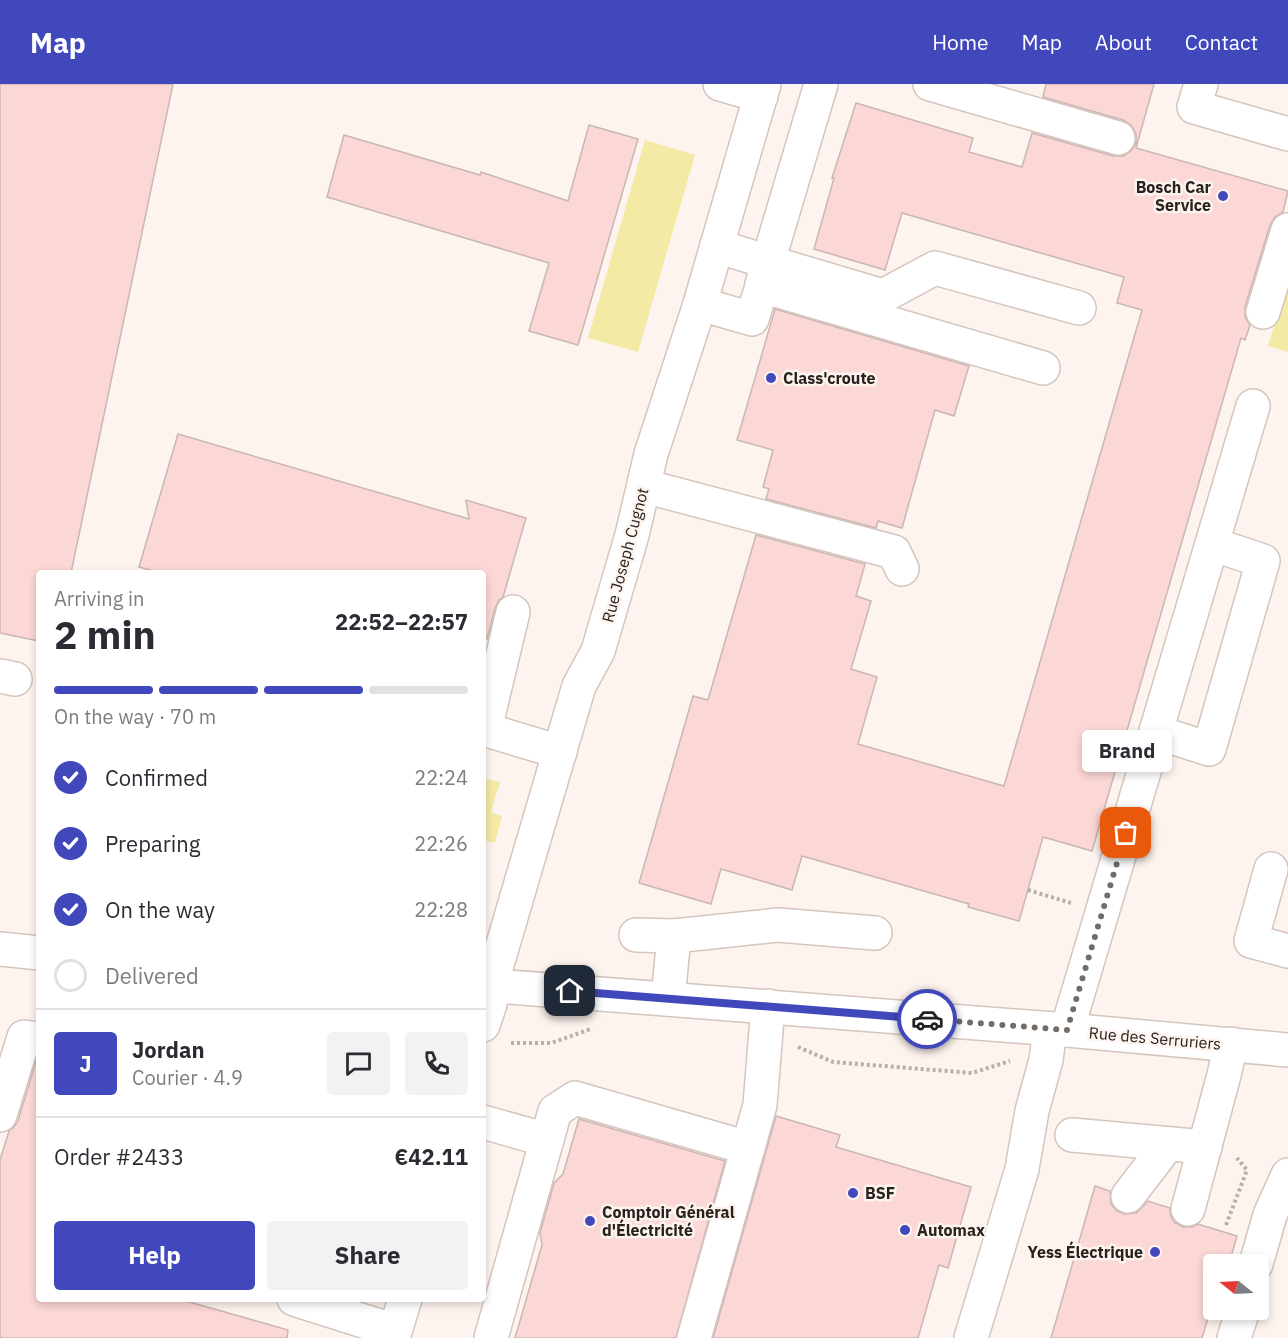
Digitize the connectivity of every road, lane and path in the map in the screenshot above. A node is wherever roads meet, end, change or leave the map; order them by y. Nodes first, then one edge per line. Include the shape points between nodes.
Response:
1 (720, 84) edge
2 (820, 84) edge
3 (930, 84) edge
4 (1201, 84) edge
5 (763, 90) edge
6 (1288, 134) edge
7 (1118, 138) dead end
8 (1288, 230) edge
9 (717, 246) junction
10 (765, 274) junction
11 (700, 304) junction
12 (1079, 308) dead end
13 (1263, 312) dead end
14 (1043, 368) dead end
15 (1253, 405) dead end
16 (644, 486) junction
17 (1212, 544) junction
18 (902, 569) dead end
19 (513, 612) dead end
20 (486, 721) edge
21 (486, 730) edge
22 (1156, 732) junction
23 (560, 752) junction
24 (1271, 870) dead end
25 (1028, 890) dead end
26 (1102, 913) junction
27 (875, 933) dead end
28 (636, 934) dead end
29 (674, 936) junction
30 (0, 950) edge
31 (1288, 951) edge
32 (36, 953) edge
33 (488, 986) edge
34 (668, 999) junction
35 (768, 1006) junction
36 (596, 1027) dead end
37 (492, 1034) edge
38 (36, 1039) edge
39 (765, 1039) junction
40 (1054, 1040) junction
41 (1231, 1044) junction
42 (1288, 1050) edge
43 (0, 1114) edge
44 (486, 1123) edge
45 (1072, 1135) dead end
46 (547, 1140) junction
47 (1168, 1144) junction
48 (1205, 1147) junction
49 (748, 1148) junction
50 (1288, 1175) edge
51 (1128, 1196) dead end
52 (1188, 1209) dead end
53 (1259, 1254) edge
54 (303, 1302) edge
55 (404, 1302) edge
56 (1240, 1320) edge
57 (394, 1334) edge
58 (491, 1338) edge
59 (694, 1338) edge
60 (971, 1338) edge
61 (1234, 1338) edge

1 - 5 street
2 - 10 street
3 - 7 street
4 - 6 street via 1194,107
5 - 9 street, Rue Joseph Cugnot
8 - 13 street
9 - 10 street
9 - 11 street, Rue Joseph Cugnot
10 - 11 street via 752,320
10 - 12 street via 883,296 935,268
10 - 14 street
11 - 16 street, Rue Joseph Cugnot
15 - 17 street
16 - 18 street via 894,552
16 - 23 street, Rue Joseph Cugnot via 598,651 579,686
17 - 22 street
17 - 22 street via 1263,561 1209,749
19 - 20 street
21 - 23 street
22 - 26 street
23 - 33 street, Rue Joseph Cugnot
24 - 31 street via 1251,941
25 - 26 path
26 - 40 street
27 - 29 street via 777,925
28 - 29 street
29 - 34 street
30 - 32 street
33 - 34 street, Rue des Serruriers
33 - 37 street, Rue Joseph Cugnot
34 - 35 street, Rue des Serruriers
35 - 39 street
35 - 40 street, Rue des Serruriers
36 - 37 path via 551,1043
38 - 43 street via 24,1037
39 - 40 path via 784,1041 833,1062 972,1073 1018,1058
39 - 49 street via 760,1106
40 - 41 street, Rue des Serruriers
40 - 60 street via 1032,1111 1022,1169
41 - 42 street, Rue des Serruriers
41 - 48 street
44 - 46 street
45 - 47 street
46 - 49 street via 555,1111 575,1098
46 - 58 street
47 - 48 street
47 - 51 street
48 - 52 street
49 - 59 street
50 - 53 street via 1270,1215
54 - 57 street
55 - 57 street
56 - 61 street

